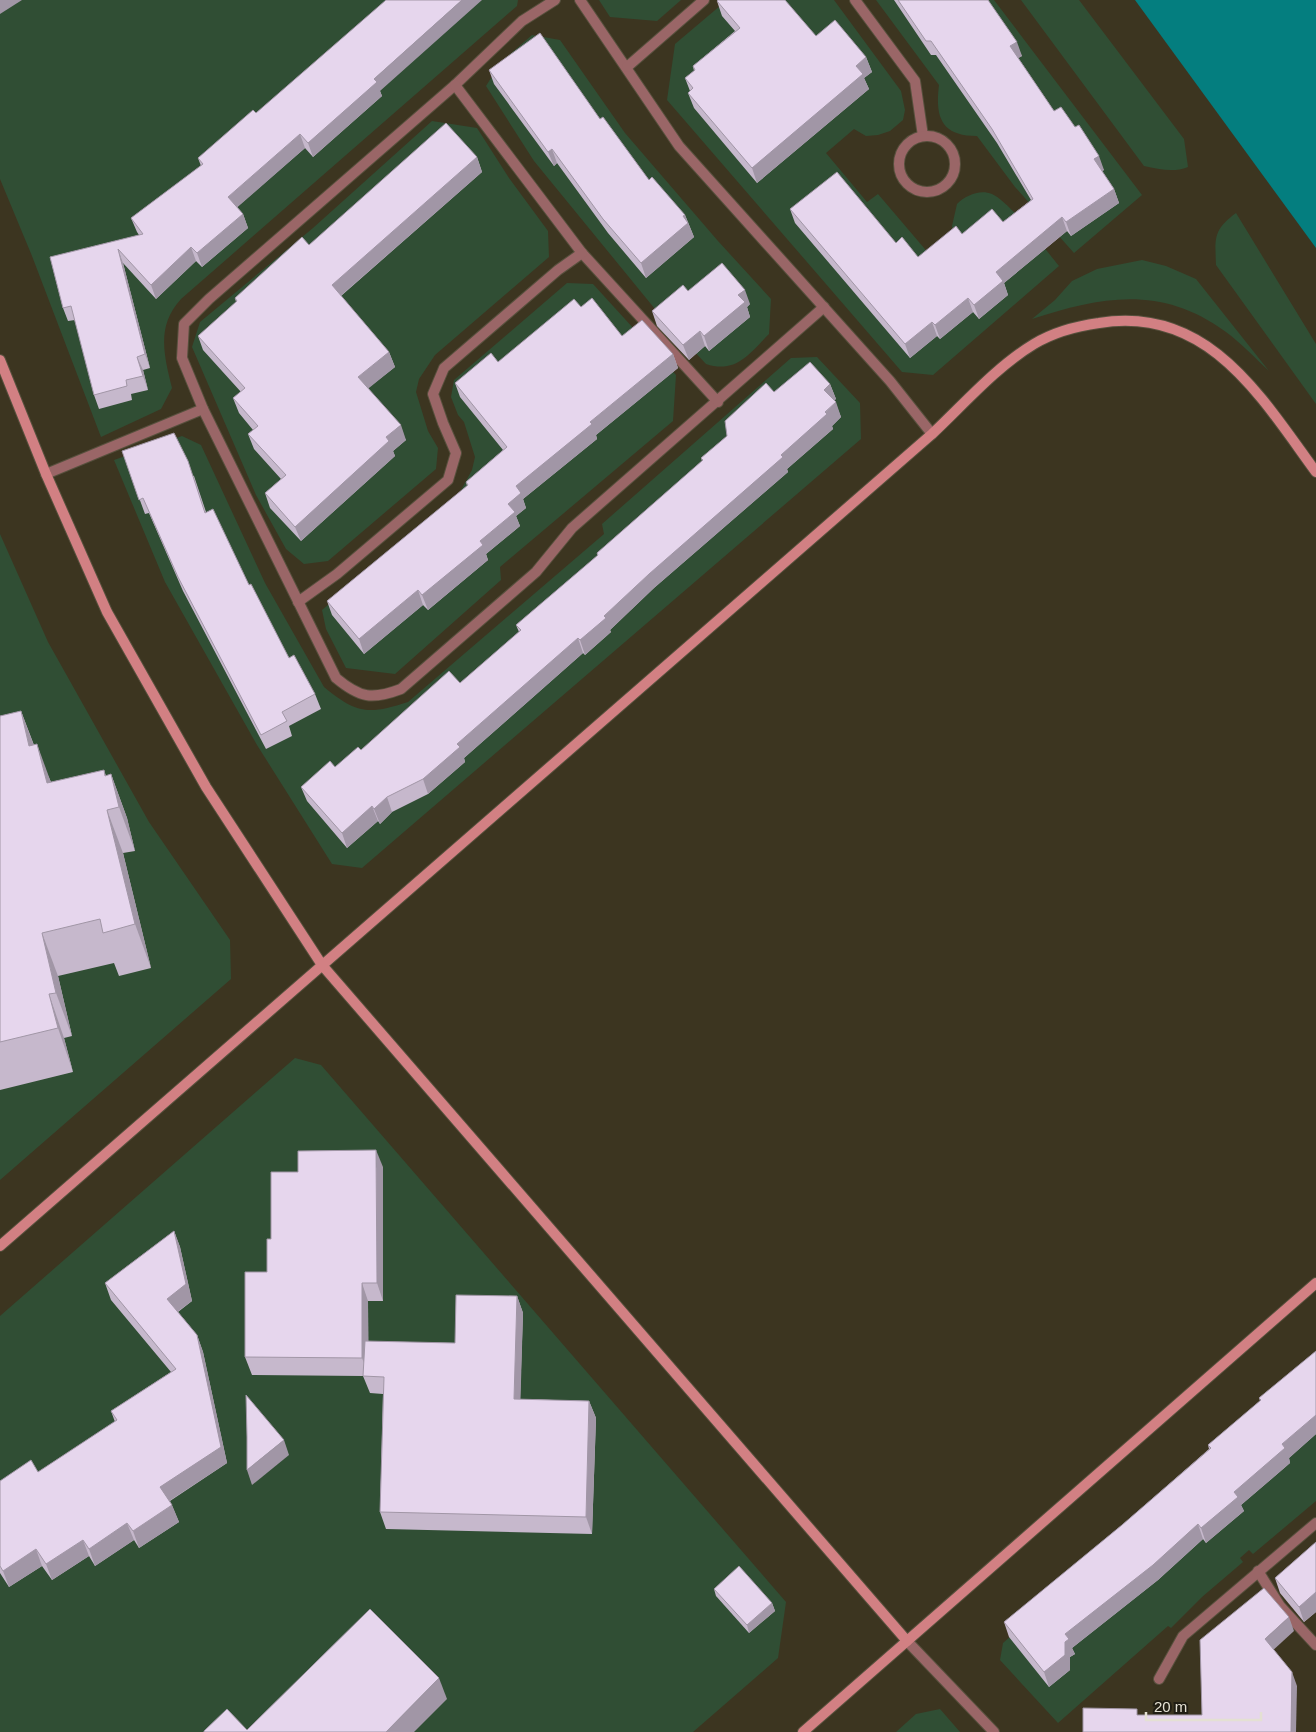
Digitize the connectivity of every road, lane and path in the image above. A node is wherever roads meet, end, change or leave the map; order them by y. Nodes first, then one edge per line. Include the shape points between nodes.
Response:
1 (554, 0) edge
2 (580, 0) edge
3 (704, 0) edge
4 (855, 0) edge
5 (627, 67) junction
6 (456, 85) junction
7 (923, 136) junction
8 (582, 253) junction
9 (824, 307) junction
10 (0, 360) edge
11 (718, 402) junction
12 (203, 409) junction
13 (932, 434) junction
14 (1316, 472) edge
15 (46, 474) junction
16 (298, 602) junction
17 (322, 965) junction
18 (0, 1246) edge
19 (1316, 1283) edge
20 (1316, 1523) edge
21 (1258, 1571) junction
22 (907, 1641) junction
23 (1316, 1645) edge
24 (1159, 1679) dead end
25 (803, 1732) edge
26 (994, 1732) edge

1 - 6 street via 522,21
2 - 5 street
3 - 5 street
4 - 7 street via 915,81
5 - 9 street via 679,146
6 - 8 street
6 - 12 street via 184,324 182,358
7 - 7 street via 906,144 898,162 899,172 911,188 930,192 948,183 955,165 950,146 942,140
8 - 11 street
8 - 16 street via 444,368 434,394 456,453 448,480 337,574
9 - 11 street
9 - 13 street
10 - 15 street
11 - 16 street via 572,528 536,572 401,689 367,697 336,678
12 - 15 street
12 - 16 street
13 - 14 street via 1002,368 1034,344 1082,325 1113,320 1141,321 1176,330 1206,344 1221,356 1255,388
13 - 17 street
15 - 17 street via 107,612 206,788
17 - 18 street
17 - 22 street
19 - 22 street
20 - 21 street
21 - 23 street via 1280,1606
21 - 24 street via 1183,1636
22 - 25 street
22 - 26 street

